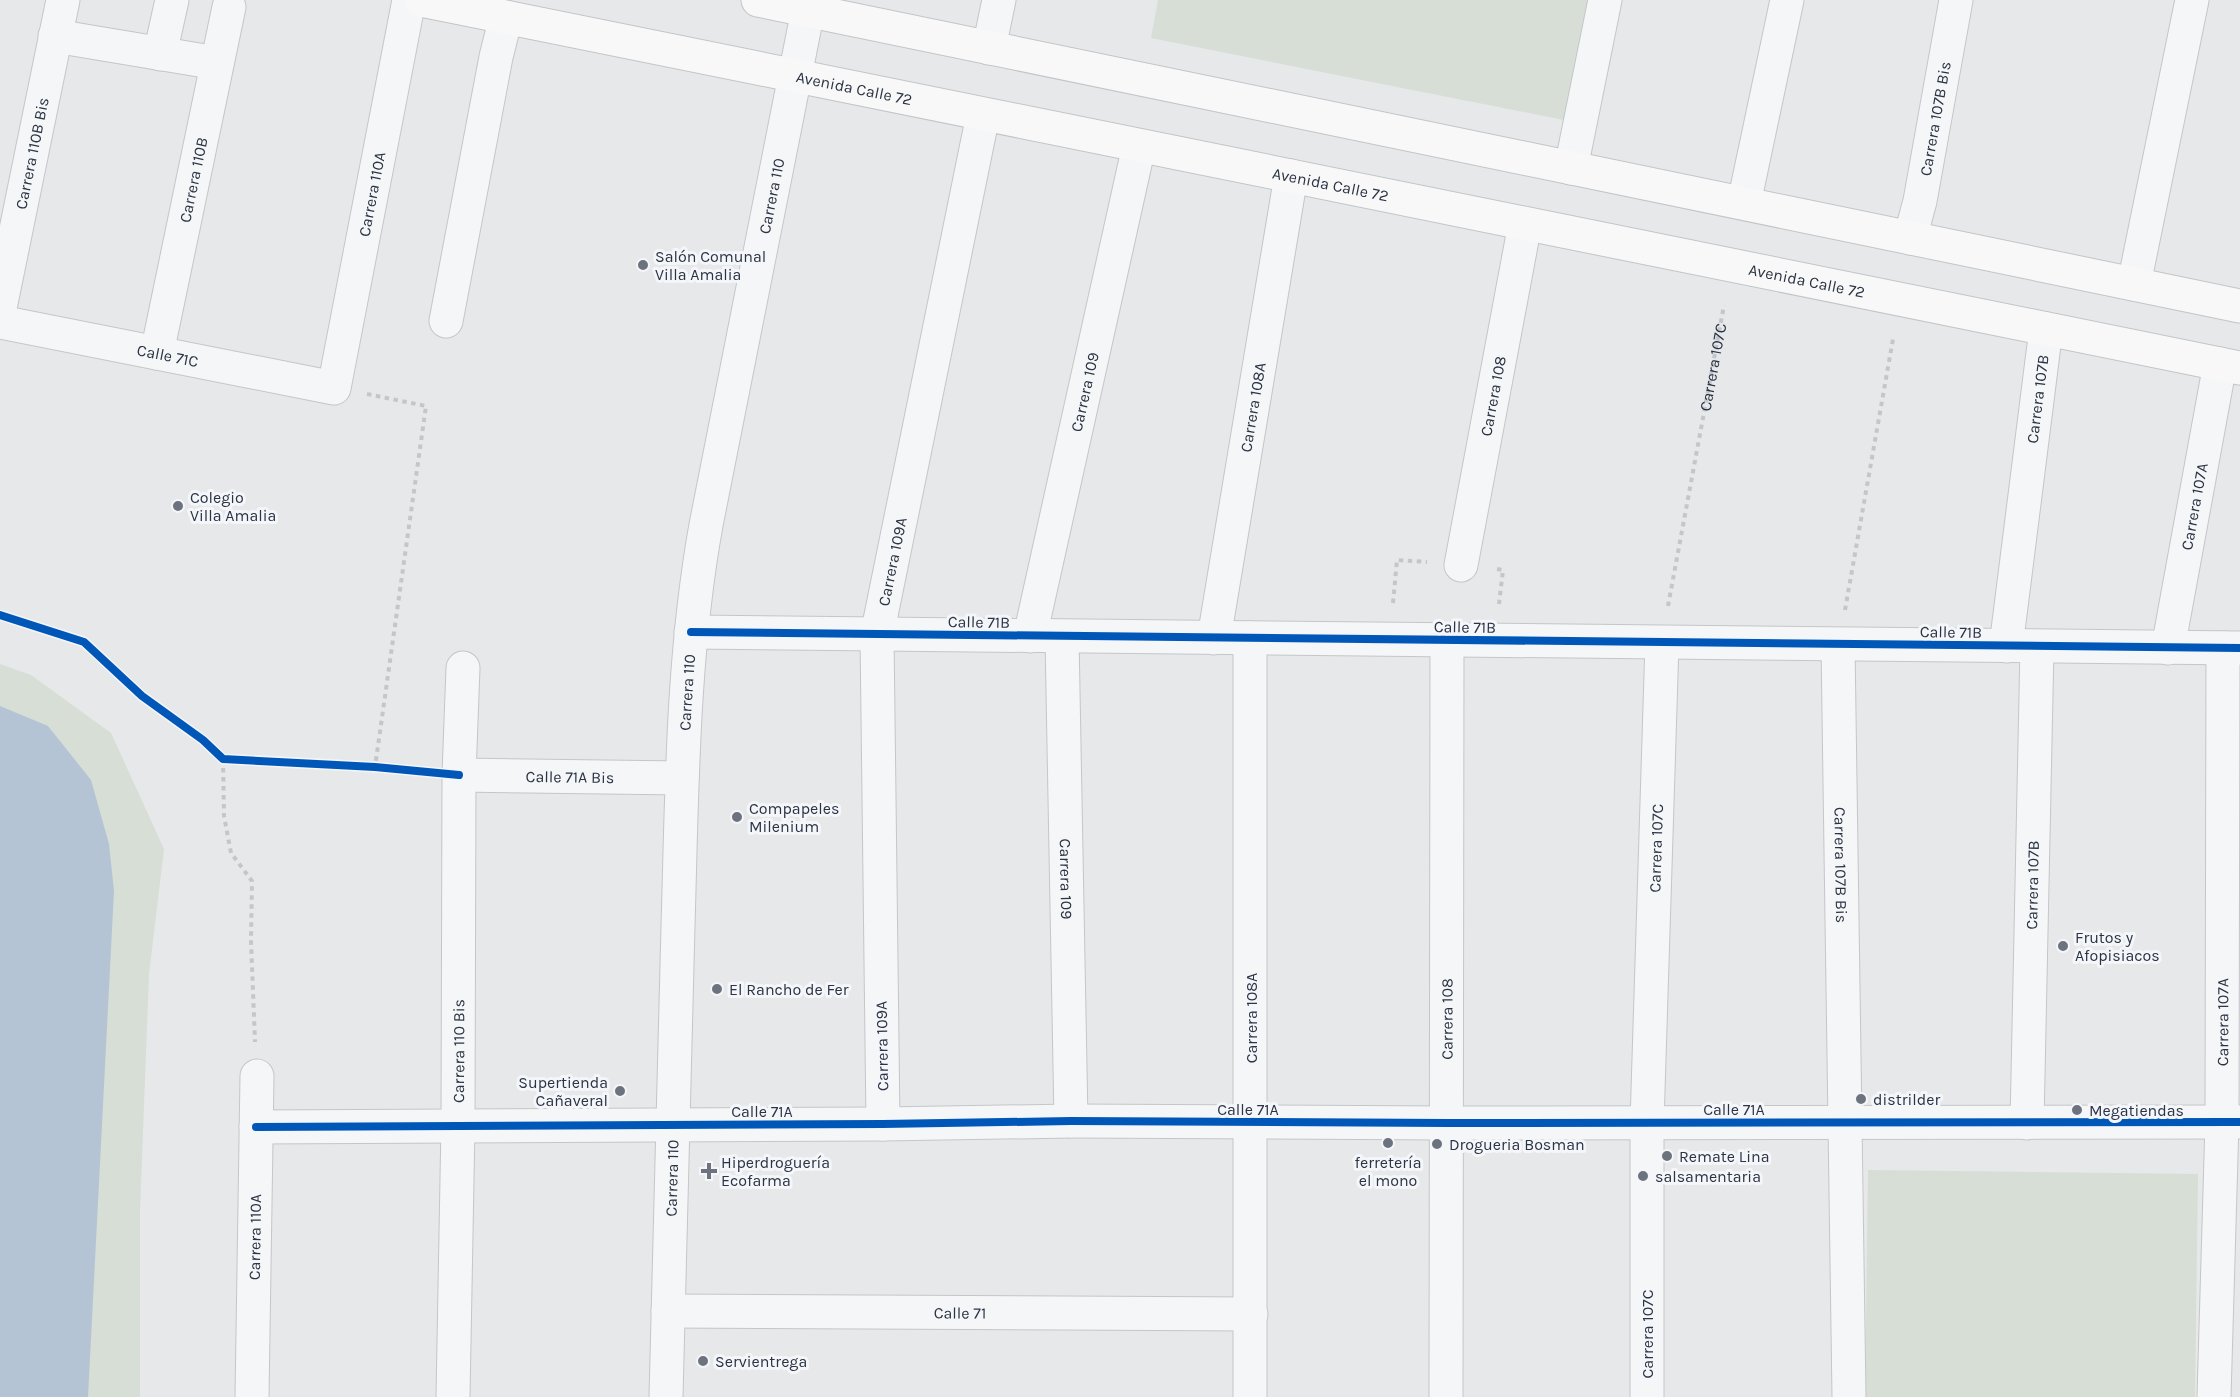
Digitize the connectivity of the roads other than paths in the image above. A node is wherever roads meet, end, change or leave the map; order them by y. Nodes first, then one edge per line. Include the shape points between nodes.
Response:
1 (63, 0) edge
2 (172, 0) edge
3 (409, 0) edge
4 (421, 0) edge
5 (758, 0) edge
6 (999, 0) edge
7 (1605, 0) edge
8 (1787, 0) edge
9 (1956, 0) edge
10 (2192, 0) edge
11 (809, 5) edge
12 (229, 7) dead end
13 (506, 17) junction
14 (55, 36) junction
15 (989, 48) junction
16 (160, 54) junction
17 (217, 63) junction
18 (796, 76) junction
19 (982, 115) junction
20 (1139, 146) junction
21 (1571, 168) junction
22 (1291, 176) junction
23 (1744, 203) junction
24 (1525, 224) junction
25 (1910, 238) junction
26 (2134, 284) junction
27 (2240, 306) edge
28 (0, 308) edge
29 (446, 321) dead end
30 (0, 322) edge
31 (2046, 329) junction
32 (157, 353) junction
33 (2230, 366) edge
34 (334, 388) joint
35 (1461, 566) dead end
36 (691, 632) junction
37 (877, 634) junction
38 (1030, 636) junction
39 (1062, 637) junction
40 (1214, 638) junction
41 (1250, 638) junction
42 (1447, 640) junction
43 (1662, 643) junction
44 (1838, 645) junction
45 (2021, 647) junction
46 (2168, 648) junction
47 (2231, 648) edge
48 (463, 668) dead end
49 (459, 775) junction
50 (682, 778) junction
51 (257, 1076) road end
52 (1071, 1121) junction
53 (1845, 1122) junction
54 (2231, 1122) edge
55 (1251, 1123) junction
56 (1447, 1123) junction
57 (1647, 1123) junction
58 (2027, 1123) junction
59 (884, 1124) junction
60 (458, 1125) junction
61 (674, 1125) junction
62 (256, 1127) junction
63 (668, 1311) junction
64 (1251, 1314) junction
65 (252, 1397) edge
66 (453, 1397) edge
67 (666, 1397) edge
68 (1250, 1397) edge
69 (1446, 1397) edge
70 (1647, 1397) edge
71 (1849, 1397) edge
72 (2214, 1397) edge

1 - 14 street, Carrera 110B Bis
2 - 16 street
3 - 34 street, Carrera 110A
4 - 13 main road, Avenida Calle 72
5 - 11 main road
6 - 15 street
7 - 21 street
8 - 23 street
9 - 25 street, Carrera 107B Bis
10 - 26 street
11 - 15 main road
11 - 18 street, Carrera 110
12 - 17 street, Carrera 110B
13 - 18 main road, Avenida Calle 72
13 - 29 street
14 - 16 street
14 - 28 street, Carrera 110B Bis
15 - 21 main road
16 - 17 street
17 - 32 street, Carrera 110B
18 - 19 main road, Avenida Calle 72
18 - 36 street, Carrera 110 via 706,525
19 - 20 main road, Avenida Calle 72
19 - 37 street, Carrera 109A
20 - 22 main road, Avenida Calle 72
20 - 38 street, Carrera 109
21 - 23 main road
22 - 24 main road, Avenida Calle 72
22 - 40 street, Carrera 108A
23 - 25 main road
24 - 31 main road, Avenida Calle 72
24 - 35 street, Carrera 108
25 - 26 main road
26 - 27 main road
30 - 32 street, Calle 71C
31 - 33 main road, Avenida Calle 72
31 - 45 street, Carrera 107B
32 - 34 street, Calle 71C
33 - 46 street, Carrera 107A
36 - 37 street, Calle 71B
36 - 50 street, Carrera 110
37 - 38 street, Calle 71B
37 - 59 street, Carrera 109A
38 - 39 street, Calle 71B
39 - 40 street, Calle 71B
39 - 52 street, Carrera 109
40 - 41 street, Calle 71B
41 - 42 street, Calle 71B
41 - 55 street, Carrera 108A
42 - 43 street, Calle 71B
42 - 56 street, Carrera 108
43 - 44 street, Calle 71B
43 - 57 street, Carrera 107C
44 - 45 street, Calle 71B
44 - 53 street, Carrera 107B Bis
45 - 46 street, Calle 71B
45 - 58 street, Carrera 107B
46 - 47 street, Calle 71B
47 - 54 street, Carrera 107A
48 - 49 street, Carrera 110 Bis
49 - 50 street, Calle 71A Bis
49 - 60 street, Carrera 110 Bis
50 - 61 street, Carrera 110
51 - 62 street, Carrera 110A
52 - 55 street, Calle 71A
52 - 59 street, Calle 71A
53 - 57 street, Calle 71A
53 - 58 street, Calle 71A
53 - 71 street, Carrera 107B Bis
54 - 58 street, Calle 71A
54 - 72 street, Carrera 107A
55 - 56 street, Calle 71A
55 - 64 street, Carrera 108A
56 - 57 street, Calle 71A
56 - 69 street, Carrera 108
57 - 70 street, Carrera 107C
59 - 61 street, Calle 71A
60 - 61 street, Calle 71A
60 - 62 street, Calle 71A
60 - 66 street, Carrera 110 Bis
61 - 63 street, Carrera 110
62 - 65 street, Carrera 110A
63 - 64 street, Calle 71
63 - 67 street, Carrera 110
64 - 68 street, Carrera 108A

